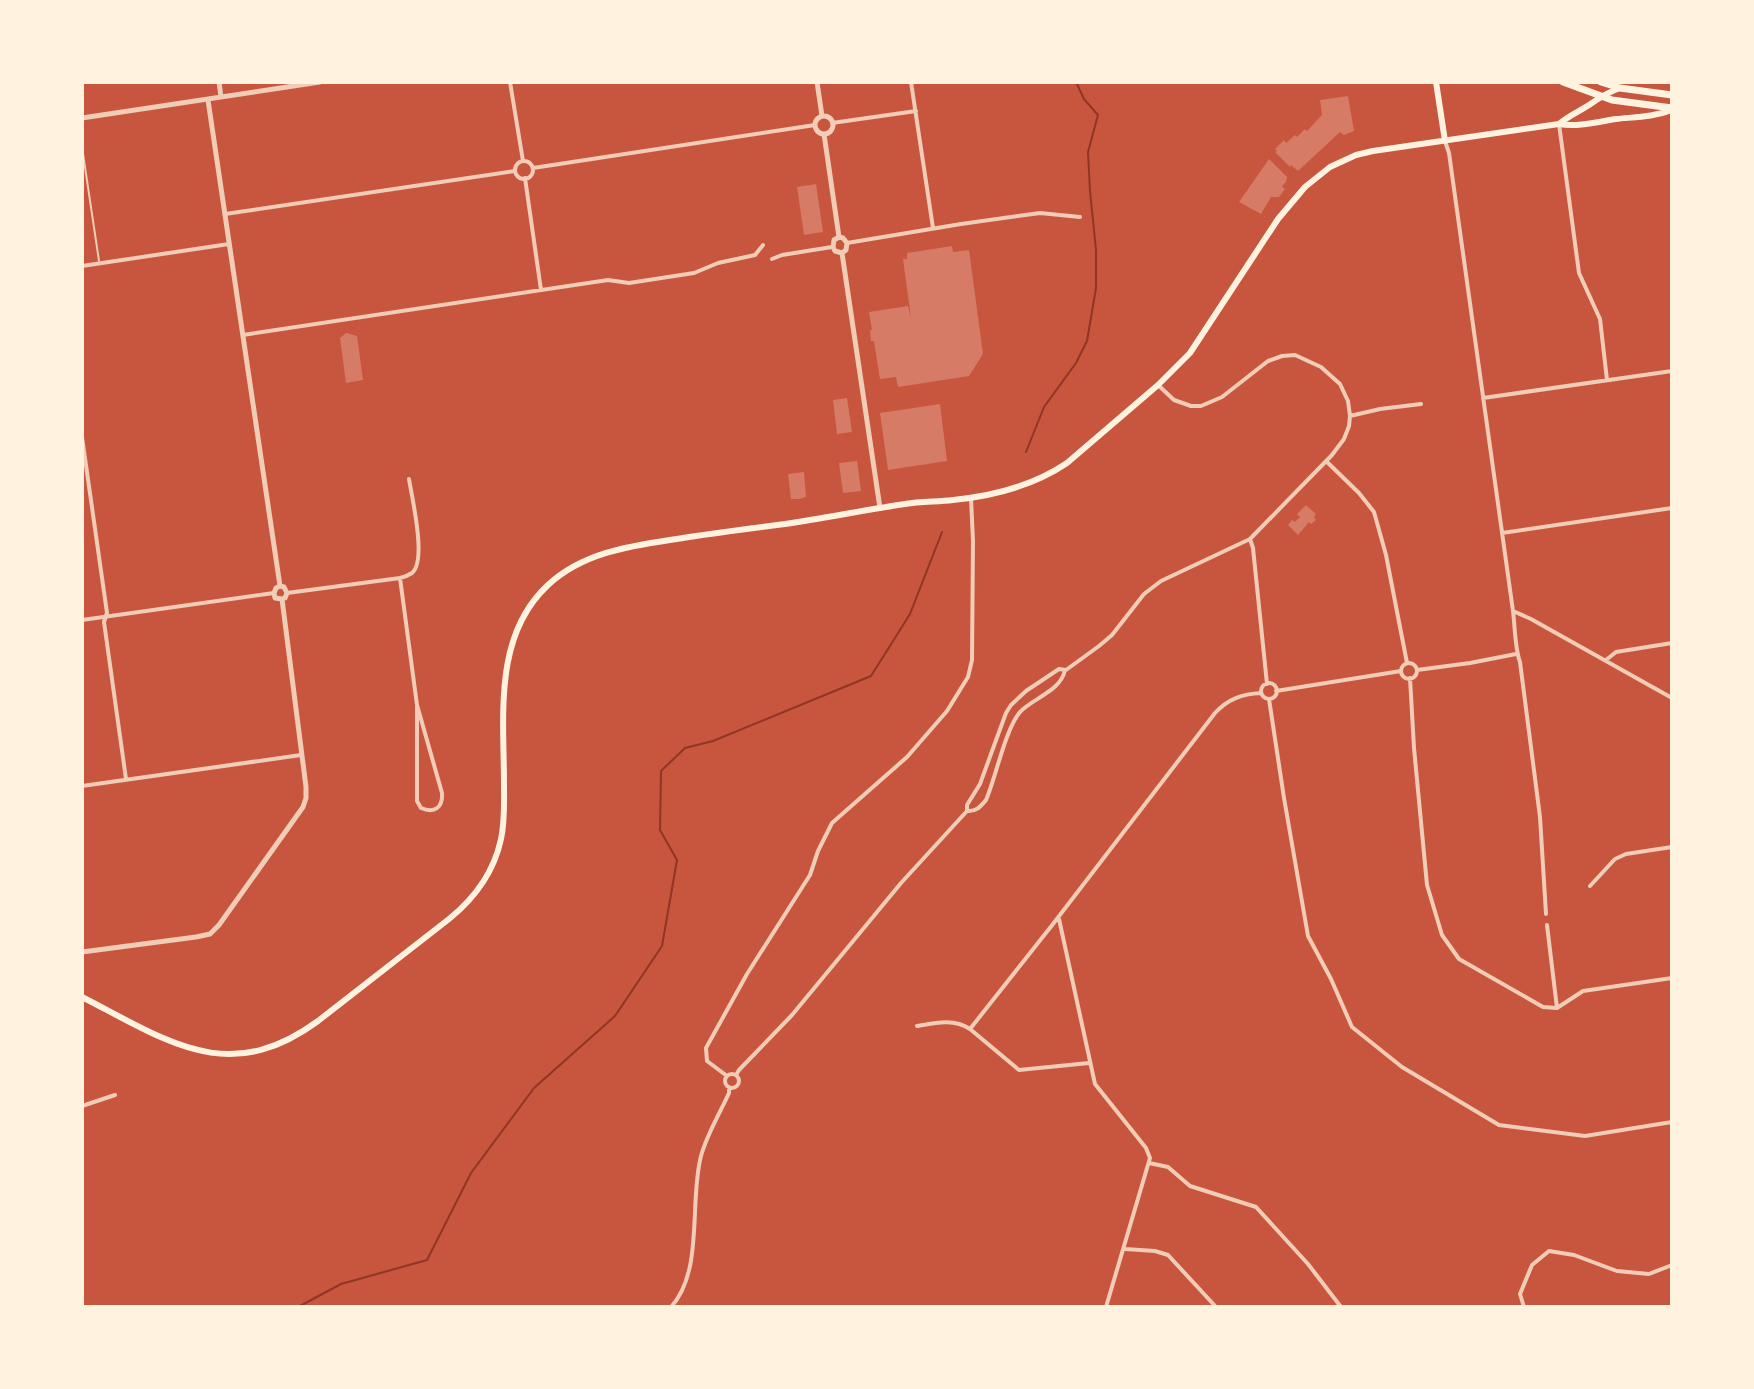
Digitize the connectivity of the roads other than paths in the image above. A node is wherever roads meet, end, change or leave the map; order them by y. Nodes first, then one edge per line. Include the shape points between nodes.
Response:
1 (219, 82) edge
2 (320, 82) edge
3 (510, 82) edge
4 (817, 82) edge
5 (911, 82) edge
6 (1436, 82) edge
7 (1563, 82) edge
8 (1601, 82) edge
9 (1620, 88) junction
10 (1672, 95) edge
11 (221, 97) junction
12 (1600, 97) junction
13 (208, 100) junction
14 (1672, 109) edge
15 (916, 111) junction
16 (822, 116) junction
17 (82, 118) edge
18 (832, 123) junction
19 (1559, 124) junction
20 (815, 125) junction
21 (824, 134) junction
22 (1445, 141) junction
23 (82, 147) edge
24 (523, 161) junction
25 (533, 168) junction
26 (515, 171) junction
27 (525, 178) junction
28 (225, 214) junction
29 (1080, 217) dead end
30 (933, 228) junction
31 (839, 237) junction
32 (847, 243) junction
33 (229, 244) junction
34 (763, 245) dead end
35 (833, 247) junction
36 (842, 253) junction
37 (772, 259) dead end
38 (99, 262) junction
39 (82, 266) edge
40 (541, 290) junction
41 (243, 335) junction
42 (1672, 371) edge
43 (1607, 380) junction
44 (1158, 385) junction
45 (1483, 398) junction
46 (1421, 404) dead end
47 (1350, 416) junction
48 (82, 437) edge
49 (1326, 461) junction
50 (409, 479) dead end
51 (971, 497) junction
52 (880, 508) junction
53 (1672, 508) edge
54 (1502, 533) junction
55 (1250, 539) junction
56 (400, 578) junction
57 (280, 586) junction
58 (274, 593) junction
59 (287, 593) junction
60 (282, 599) junction
61 (1513, 611) junction
62 (105, 617) junction
63 (82, 620) edge
64 (1672, 643) edge
65 (1516, 654) junction
66 (1606, 661) junction
67 (1407, 663) junction
68 (1066, 670) junction
69 (1417, 670) junction
70 (1401, 671) junction
71 (1410, 678) junction
72 (1267, 684) junction
73 (1276, 691) junction
74 (1261, 693) junction
75 (1672, 698) edge
76 (1269, 699) junction
77 (417, 705) junction
78 (302, 754) junction
79 (126, 779) junction
80 (82, 786) edge
81 (967, 811) junction
82 (1672, 847) edge
83 (1590, 886) dead end
84 (1061, 912) junction
85 (1546, 914) dead end
86 (1547, 925) dead end
87 (82, 952) edge
88 (1672, 978) edge
89 (82, 997) edge
90 (1557, 1008) junction
91 (917, 1026) dead end
92 (970, 1029) junction
93 (1089, 1063) junction
94 (736, 1075) junction
95 (727, 1076) junction
96 (729, 1087) junction
97 (115, 1095) dead end
98 (82, 1106) edge
99 (1672, 1122) edge
100 (1149, 1163) junction
101 (1125, 1249) junction
102 (1672, 1265) edge
103 (671, 1307) edge
104 (1106, 1307) edge
105 (1216, 1307) edge
106 (1341, 1307) edge
107 (1524, 1307) edge

1 - 11 street
2 - 11 street
3 - 24 street
4 - 16 street
5 - 15 street
6 - 22 main road
7 - 12 highway
8 - 9 highway
9 - 10 highway
9 - 12 main road
11 - 13 street
12 - 14 highway
12 - 19 main road
13 - 17 street
13 - 28 street
14 - 19 main road via 1646,117
15 - 18 street
15 - 30 street
16 - 18 street
16 - 20 street
18 - 21 street
19 - 22 main road
19 - 43 street via 1579,273 1600,319
20 - 21 street
20 - 25 street
21 - 31 street
22 - 44 main road via 1356,155 1316,176 1278,219 1195,347
22 - 45 street
23 - 38 lane
24 - 25 street
24 - 26 street
25 - 27 street
26 - 27 street
26 - 28 street
27 - 40 street
28 - 33 street
29 - 30 street via 1040,213
30 - 32 street
31 - 32 street
31 - 35 street
32 - 36 street
33 - 38 street
33 - 41 street
34 - 40 street via 755,255 694,273
35 - 36 street
35 - 37 street
36 - 52 street
38 - 39 street
40 - 41 street
41 - 57 street
42 - 43 street
43 - 45 street
44 - 47 street via 1174,400 1201,406 1222,397 1274,358 1295,355 1333,376 1345,392
44 - 51 main road via 1049,475
45 - 54 street
46 - 47 street
47 - 49 street via 1344,439
48 - 62 street
49 - 55 street
49 - 67 street via 1374,512
50 - 56 street via 419,552 413,572
51 - 52 main road
51 - 95 street via 968,677 907,757 832,823 810,875 706,1048 707,1061
52 - 89 main road via 628,546 583,561 549,584 521,619 509,651 504,823 483,883 463,908 297,1036 251,1053 208,1053 169,1041
53 - 54 street
54 - 61 street
55 - 68 street via 1161,581 1112,635
55 - 72 street
56 - 59 street
56 - 77 street
57 - 58 street
57 - 59 street
58 - 60 street
58 - 62 street
59 - 60 street
60 - 78 street
61 - 65 street
61 - 66 street
62 - 63 street
62 - 79 street
64 - 66 street via 1616,652
65 - 69 street
65 - 85 street via 1540,817
66 - 75 street
67 - 69 street
67 - 70 street
68 - 81 street via 1021,712 986,800
68 - 81 street via 1059,669 1011,705
69 - 71 street
70 - 71 street
70 - 73 street
71 - 90 street via 1427,885 1442,935 1459,959 1543,1007
72 - 73 street
72 - 74 street
73 - 76 street
74 - 76 street
74 - 84 street via 1234,698 1215,713
76 - 99 street via 1308,936 1352,1027 1402,1067 1499,1125 1585,1136
77 - 77 street via 442,793 438,809 430,811 417,801
78 - 79 street
78 - 87 street via 307,792 303,807 215,930
79 - 80 street
81 - 94 street
82 - 83 street via 1615,859
84 - 92 street
84 - 93 street via 1059,925
86 - 90 street
88 - 90 street via 1583,991
91 - 92 street via 954,1023
92 - 93 street via 1019,1070
93 - 100 street via 1099,1091 1146,1148
94 - 95 street
94 - 96 street via 738,1084
95 - 96 street
96 - 103 street via 701,1155 688,1277
97 - 98 street
100 - 101 street
100 - 106 street via 1168,1167 1190,1186 1256,1207
101 - 104 street
101 - 105 street via 1168,1255
102 - 107 street via 1649,1274 1617,1271 1549,1251 1532,1265 1520,1294

